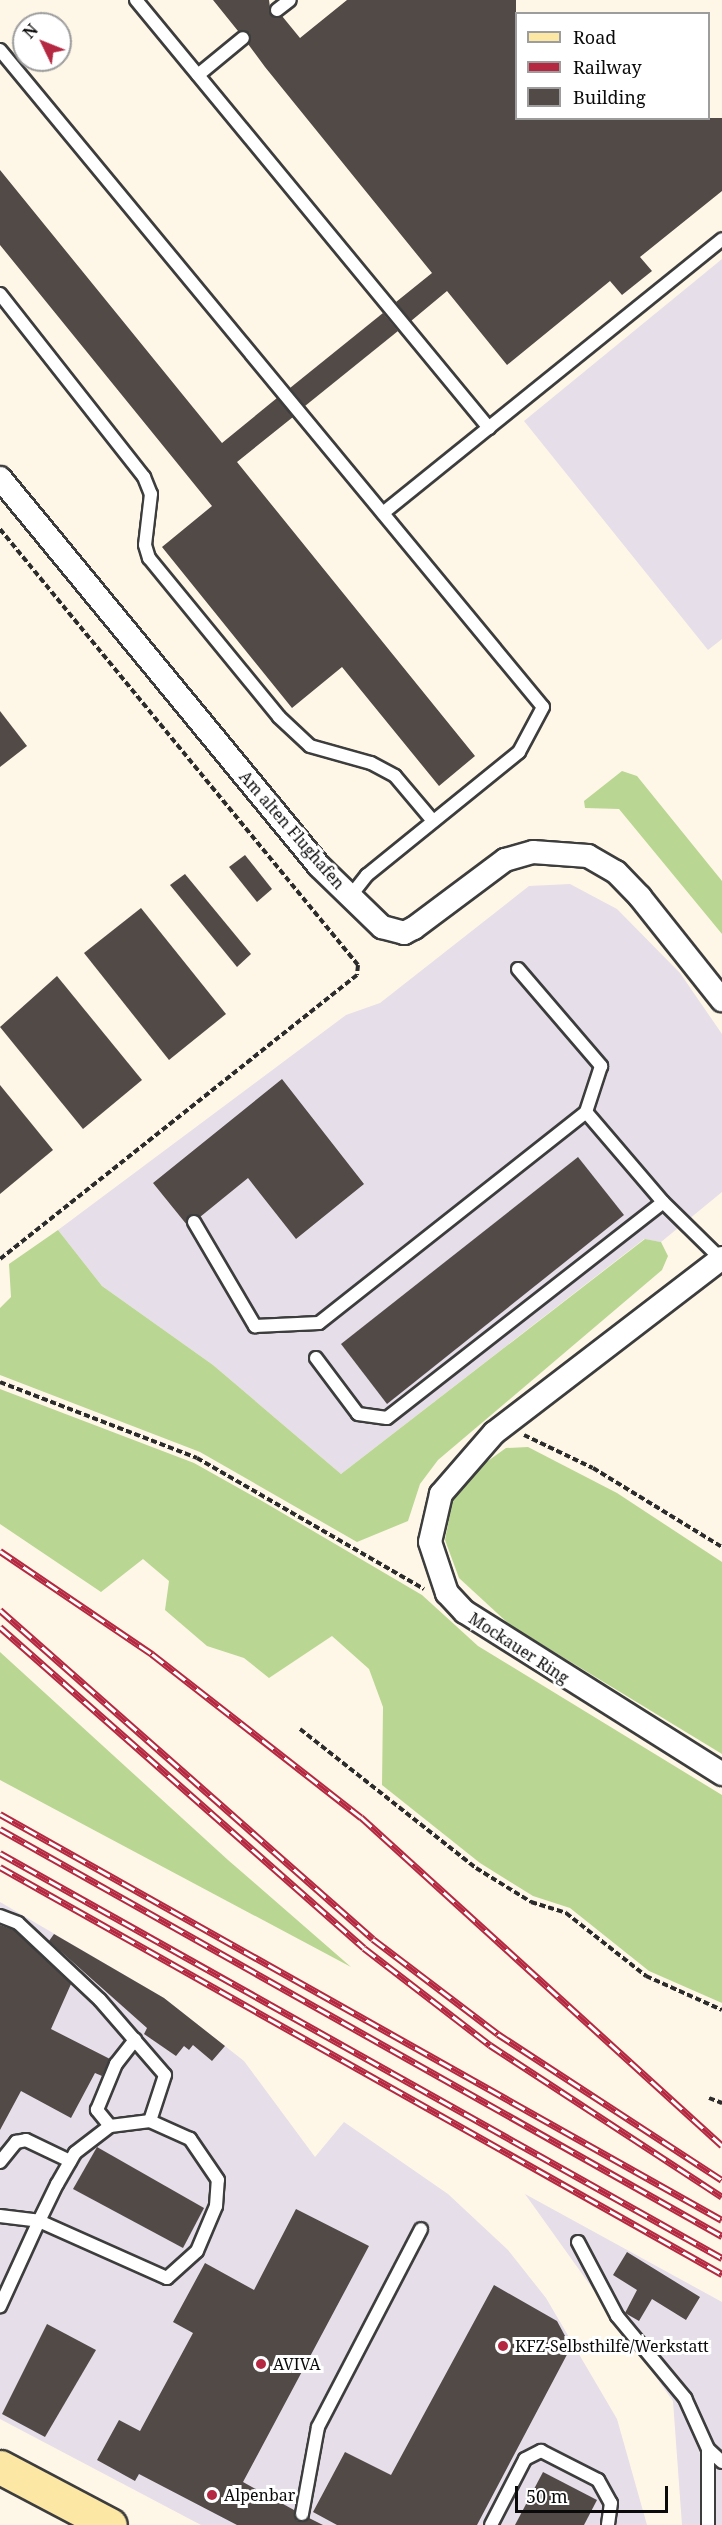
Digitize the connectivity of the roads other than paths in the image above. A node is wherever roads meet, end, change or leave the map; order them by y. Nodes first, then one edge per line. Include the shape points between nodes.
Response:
1 (136, 0) edge
2 (290, 0) edge
3 (277, 10) dead end
4 (243, 38) dead end
5 (0, 50) edge
6 (198, 75) junction
7 (722, 239) edge
8 (0, 294) edge
9 (489, 428) junction
10 (0, 478) edge
11 (382, 513) junction
12 (433, 821) junction
13 (350, 897) junction
14 (518, 969) dead end
15 (722, 1000) edge
16 (586, 1112) junction
17 (663, 1202) junction
18 (194, 1222) dead end
19 (722, 1258) edge
20 (316, 1358) dead end
21 (722, 1774) edge
22 (0, 1916) edge
23 (135, 2040) junction
24 (150, 2121) junction
25 (110, 2126) junction
26 (70, 2161) junction
27 (0, 2162) edge
28 (0, 2216) edge
29 (39, 2222) junction
30 (421, 2229) dead end
31 (578, 2242) dead end
32 (0, 2306) edge
33 (708, 2449) junction
34 (722, 2462) edge
35 (0, 2467) edge
36 (302, 2514) dead end
37 (110, 2525) edge
38 (491, 2525) edge
39 (608, 2525) edge
40 (708, 2525) edge

1 - 6 lane
2 - 3 lane
4 - 6 lane
5 - 11 lane
6 - 9 lane
7 - 9 lane
8 - 12 lane via 139,468 151,494 145,545 149,558 272,708 310,746 371,763 395,776
9 - 11 lane
10 - 13 street, Am alten Flughafen
11 - 12 lane via 543,707 519,752
12 - 13 lane via 367,875
13 - 15 street, Am alten Flughafen via 382,927 404,933 505,860 533,852 588,856 616,872 640,897
14 - 16 lane via 601,1066
16 - 17 lane
16 - 18 lane via 319,1323 255,1326
17 - 19 lane
17 - 20 lane via 387,1418 358,1414
19 - 21 street, Mockauer Ring via 494,1433 441,1494 430,1524 434,1564 447,1593 501,1639
22 - 23 lane via 18,1923
23 - 24 lane via 165,2075
23 - 25 lane via 116,2064 97,2110
24 - 25 lane
24 - 29 lane via 190,2139 218,2180 216,2206 197,2251 167,2278
25 - 26 lane
26 - 27 lane via 26,2140 16,2142
26 - 29 lane
28 - 29 lane
29 - 32 lane
30 - 36 lane via 318,2427
31 - 33 lane via 617,2316 685,2398
33 - 34 lane
33 - 40 lane
35 - 37 street
38 - 39 lane via 525,2460 541,2451 598,2480 611,2503

